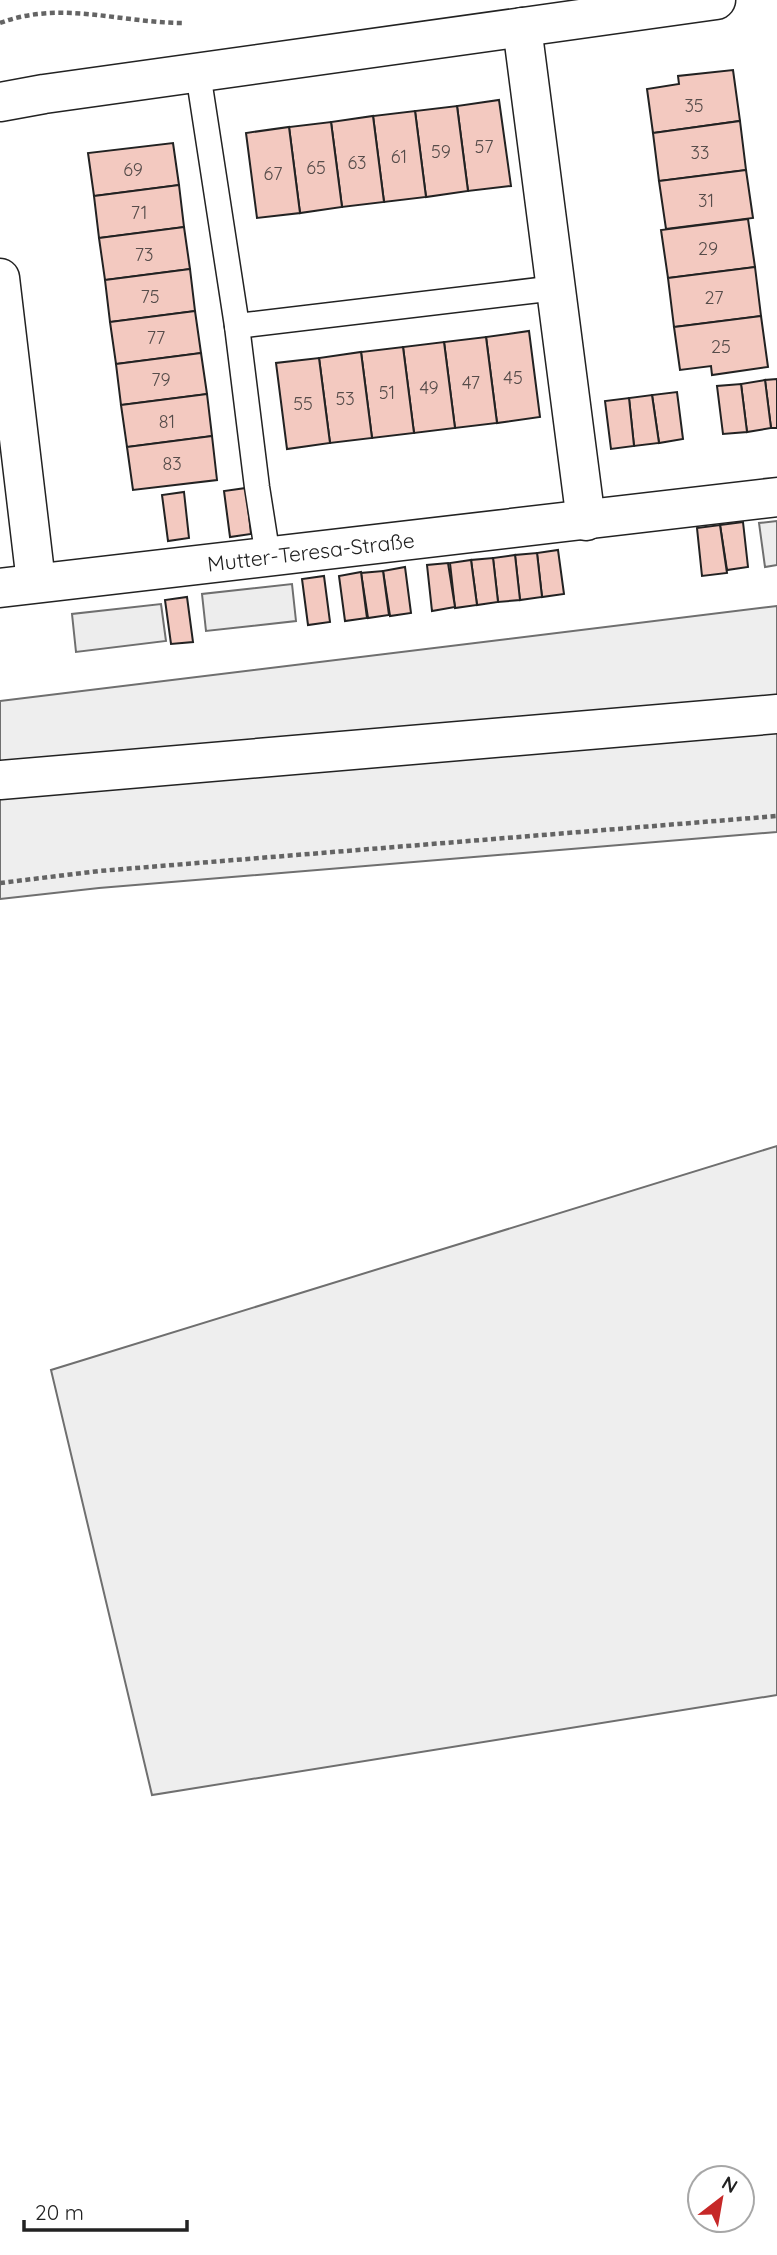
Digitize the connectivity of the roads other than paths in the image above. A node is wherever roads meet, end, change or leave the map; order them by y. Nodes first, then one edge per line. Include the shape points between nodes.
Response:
1 (716, 0) edge
2 (522, 27) junction
3 (198, 73) junction
4 (0, 102) edge
5 (0, 278) edge
6 (555, 288) junction
7 (237, 326) junction
8 (777, 497) edge
9 (586, 521) junction
10 (268, 557) junction
11 (18, 585) edge
12 (777, 714) edge
13 (0, 780) edge

1 - 2 street
2 - 3 street
2 - 6 street
3 - 4 street
3 - 7 lane
5 - 11 street, Mutter-Teresa-Straße
6 - 7 lane
6 - 9 street
7 - 10 lane
8 - 9 street, Mutter-Teresa-Straße
9 - 10 street, Mutter-Teresa-Straße
10 - 11 street, Mutter-Teresa-Straße
12 - 13 street

